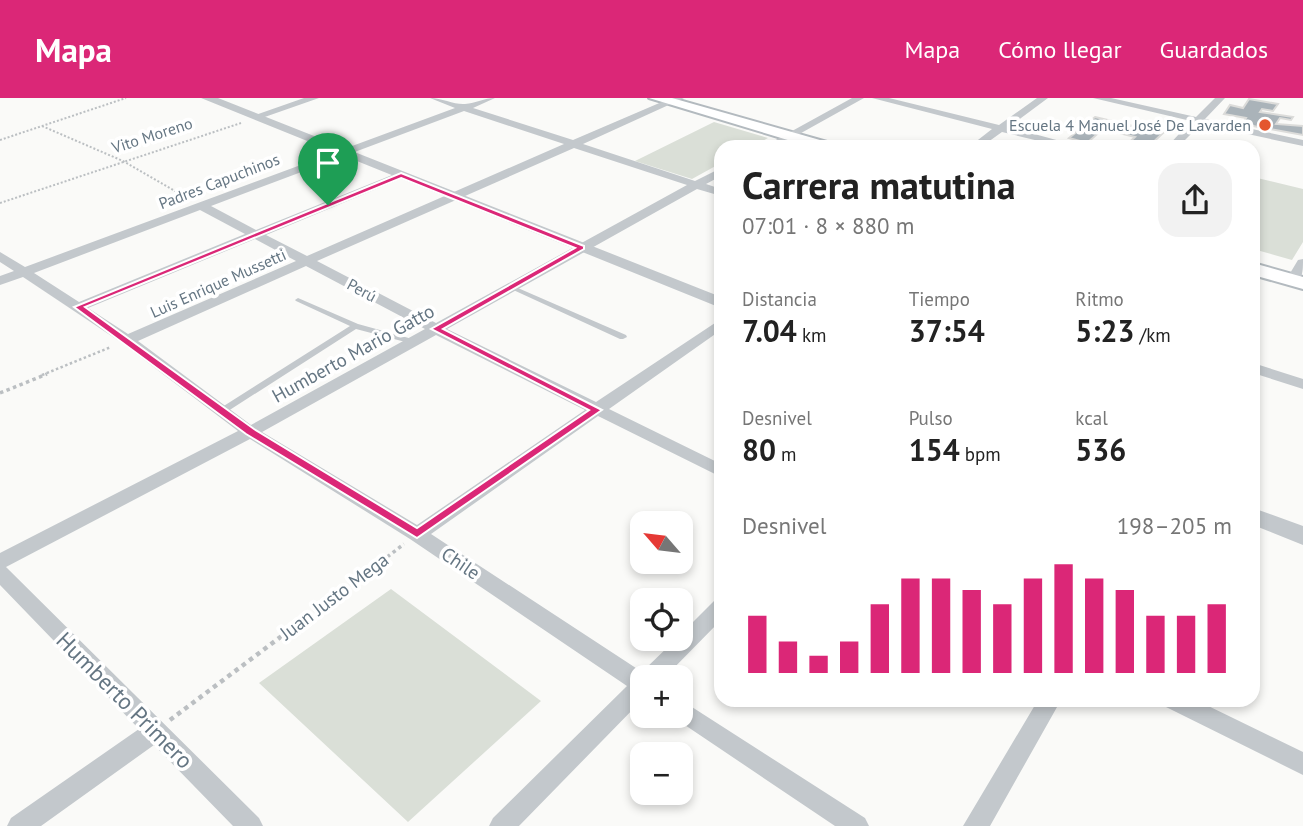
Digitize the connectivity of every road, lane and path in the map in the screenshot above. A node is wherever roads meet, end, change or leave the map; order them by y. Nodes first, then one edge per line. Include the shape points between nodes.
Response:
1 (126, 98) edge
2 (207, 98) edge
3 (314, 98) edge
4 (435, 98) edge
5 (490, 98) edge
6 (859, 98) edge
7 (877, 98) edge
8 (1043, 98) edge
9 (1098, 98) edge
10 (1220, 98) edge
11 (668, 99) edge
12 (463, 107) junction
13 (255, 117) junction
14 (1198, 119) junction
15 (42, 126) junction
16 (1000, 128) junction
17 (789, 136) junction
18 (0, 140) edge
19 (781, 140) edge
20 (803, 140) edge
21 (984, 140) edge
22 (1049, 140) edge
23 (1178, 140) edge
24 (1303, 143) edge
25 (573, 144) junction
26 (344, 152) junction
27 (123, 161) junction
28 (714, 174) edge
29 (401, 175) junction
30 (695, 184) junction
31 (714, 191) edge
32 (454, 196) junction
33 (0, 203) edge
34 (201, 206) junction
35 (256, 234) junction
36 (582, 247) junction
37 (0, 257) edge
38 (307, 261) junction
39 (1260, 270) edge
40 (25, 272) junction
41 (1300, 276) edge
42 (0, 281) edge
43 (511, 287) junction
44 (298, 300) dead end
45 (714, 300) edge
46 (78, 307) junction
47 (355, 326) junction
48 (714, 328) edge
49 (436, 329) junction
50 (623, 337) dead end
51 (127, 340) junction
52 (414, 342) junction
53 (1260, 370) edge
54 (1303, 384) edge
55 (0, 393) edge
56 (596, 410) junction
57 (222, 411) junction
58 (250, 432) junction
59 (714, 468) edge
60 (1260, 519) edge
61 (417, 534) junction
62 (1303, 536) edge
63 (0, 562) edge
64 (0, 573) edge
65 (714, 614) edge
66 (663, 665) edge
67 (630, 677) edge
68 (630, 697) edge
69 (1046, 707) edge
70 (1188, 707) edge
71 (693, 718) edge
72 (155, 731) junction
73 (1303, 764) edge
74 (20, 826) edge
75 (250, 826) edge
76 (502, 826) edge
77 (856, 826) edge
78 (976, 826) edge

1 - 15 path
2 - 13 street
3 - 13 street
4 - 12 street
5 - 12 street, Padres Capuchinos
6 - 17 street
7 - 16 street
8 - 16 street
9 - 14 street
10 - 14 street
11 - 17 main road
11 - 25 street, Luis Enrique Mussetti
12 - 25 street
12 - 26 street, Padres Capuchinos
13 - 26 street
13 - 27 path, Vito Moreno
14 - 23 street
14 - 24 street
15 - 18 path
15 - 27 path
16 - 21 street
16 - 22 street
17 - 19 street
17 - 20 main road
25 - 30 street
25 - 32 street, Luis Enrique Mussetti
26 - 29 street
26 - 34 street, Padres Capuchinos
27 - 33 path, Vito Moreno
27 - 34 path
28 - 30 street, Humberto Mario Gatto
29 - 32 street
29 - 35 street
30 - 31 street
30 - 36 street, Humberto Mario Gatto
32 - 36 street
32 - 38 street, Luis Enrique Mussetti
34 - 35 street, Perú
34 - 40 street, Padres Capuchinos
35 - 38 street, Perú
35 - 46 street
36 - 43 street, Humberto Mario Gatto
36 - 45 street
37 - 40 street, Chile
38 - 49 street, Perú
38 - 51 street, Luis Enrique Mussetti
39 - 41 main road
40 - 42 street, Padres Capuchinos
40 - 46 street, Chile
43 - 49 street, Humberto Mario Gatto
43 - 50 lane
44 - 47 lane
46 - 51 street, Chile
47 - 52 lane
47 - 57 lane
48 - 56 street
49 - 52 street, Humberto Mario Gatto
49 - 56 street, Perú
51 - 55 path
51 - 57 street, Chile
52 - 58 street, Humberto Mario Gatto
53 - 54 street
56 - 59 street, Perú
56 - 61 street
57 - 58 street, Chile
58 - 61 street, Chile
58 - 63 street, Humberto Mario Gatto
60 - 62 street
61 - 67 street, Chile
61 - 72 path, Juan Justo Mega
64 - 72 street, Humberto Primero
65 - 66 street
68 - 76 street
69 - 78 street
70 - 73 street
71 - 77 street
72 - 74 street
72 - 75 street, Humberto Primero

